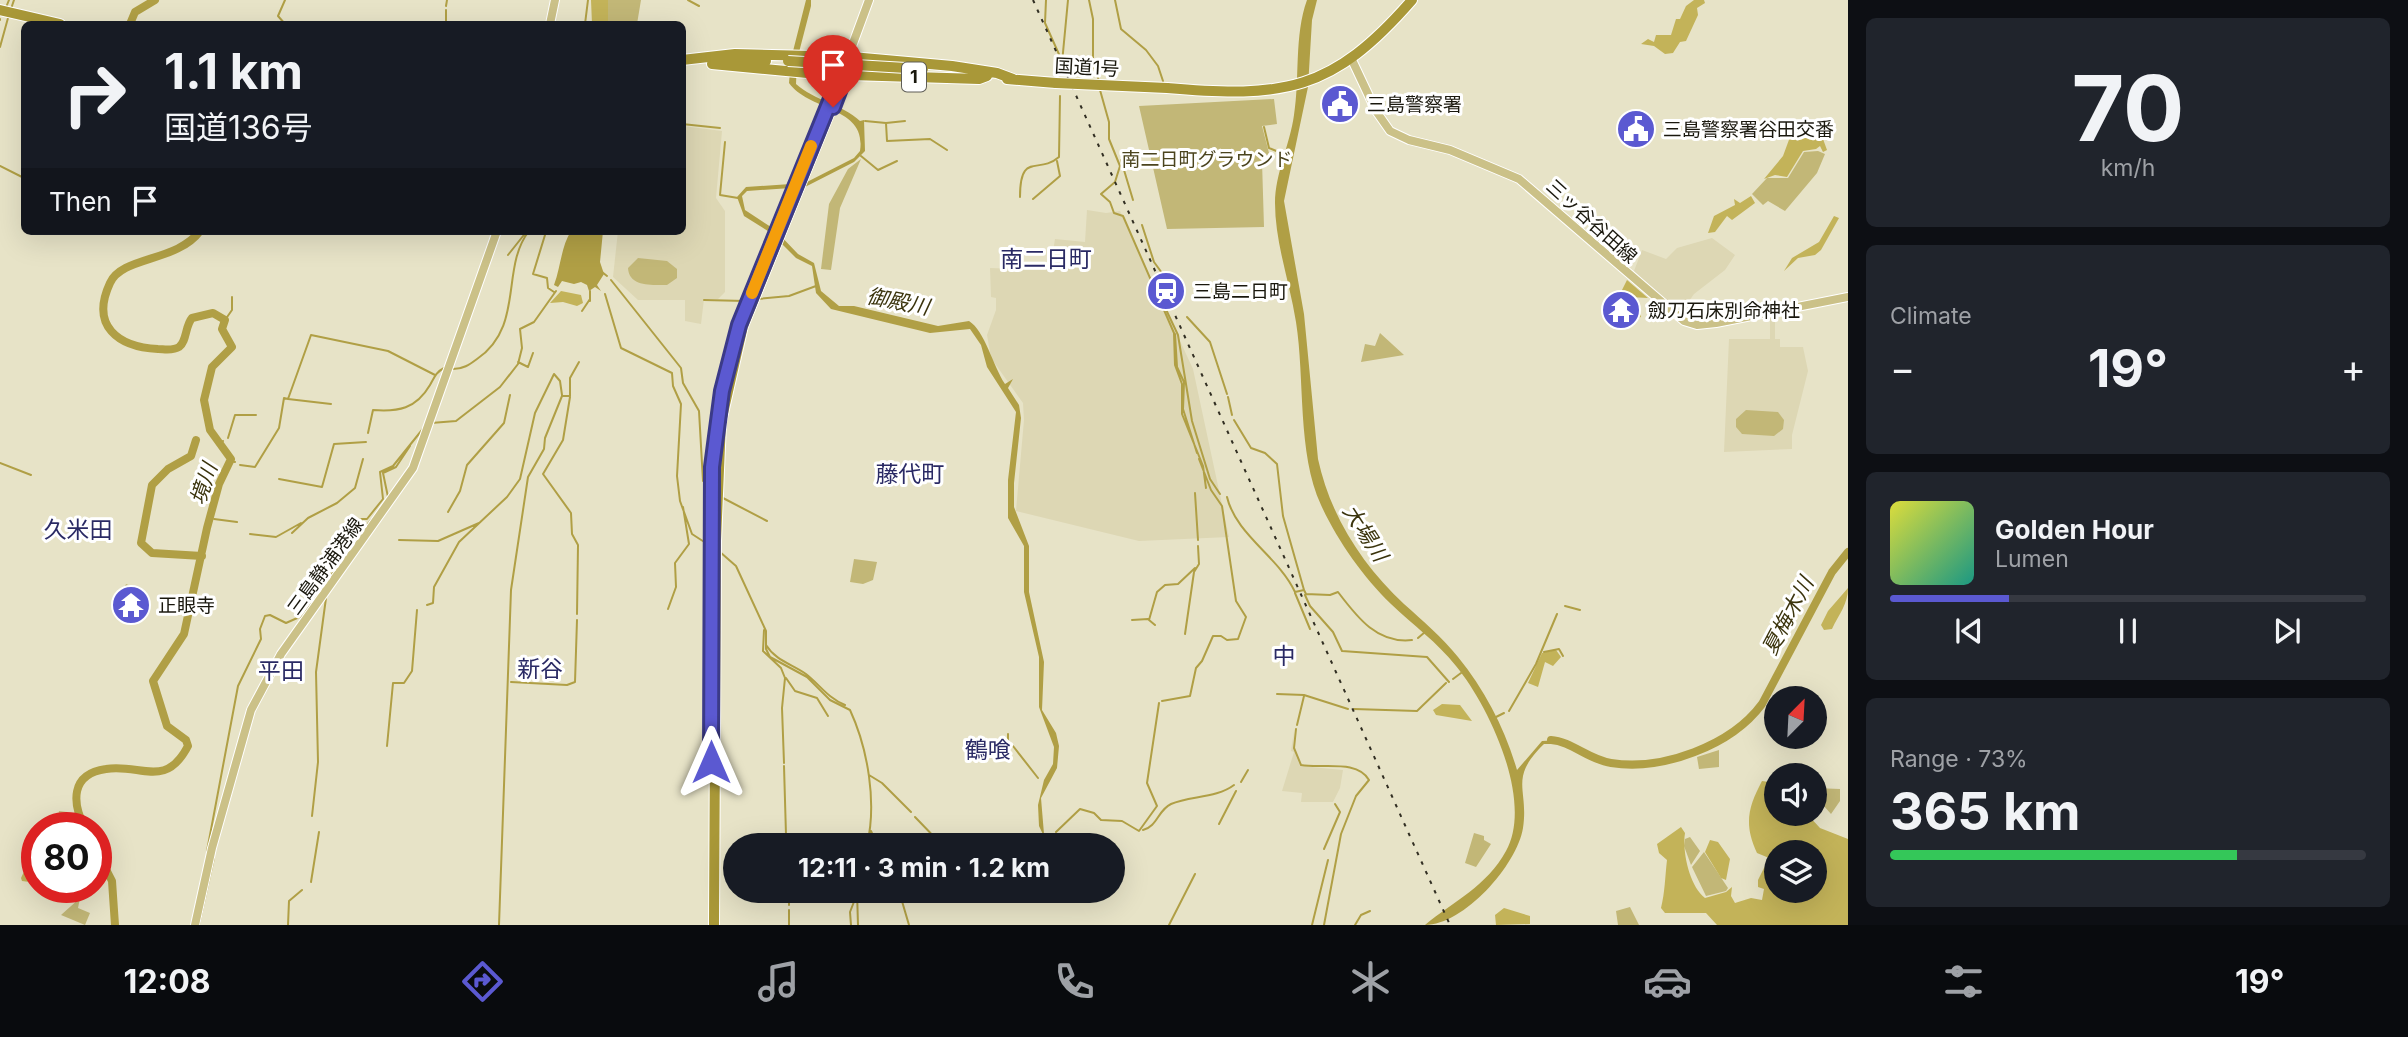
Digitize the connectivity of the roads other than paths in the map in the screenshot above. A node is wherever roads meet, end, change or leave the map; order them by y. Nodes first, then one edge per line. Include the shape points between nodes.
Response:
1 (555, 0) edge
2 (1412, 0) edge
3 (868, 3) edge
4 (0, 10) edge
5 (0, 15) edge
6 (24, 21) edge
7 (47, 21) edge
8 (551, 21) edge
9 (850, 57) junction
10 (1352, 60) junction
11 (686, 61) edge
12 (686, 61) edge
13 (686, 61) edge
14 (731, 61) junction
15 (712, 64) junction
16 (844, 73) junction
17 (818, 74) junction
18 (987, 76) junction
19 (1013, 79) junction
20 (832, 95) junction
21 (798, 185) junction
22 (496, 235) edge
23 (1848, 297) edge
24 (195, 925) edge
25 (712, 925) edge

1 - 8 main road
2 - 10 highway, 国道1号 / 1
3 - 9 main road
4 - 7 highway
5 - 6 highway
9 - 11 highway, 1 via 735,54
9 - 16 highway
9 - 19 highway, 1 via 952,66
10 - 19 highway, 国道1号 / 1, bridge via 1287,88 1239,93
10 - 23 main road, 三ッ谷谷田線 via 1390,131 1519,179 1684,321 1716,323
12 - 14 highway, 国道1号 / 1
13 - 15 highway, 国道1号 / 1
14 - 15 highway, 国道1号 / 1
14 - 18 highway, 国道1号 / 1, bridge
15 - 17 highway, 1
16 - 17 highway, 1
16 - 18 highway, 1
16 - 20 highway
16 - 21 highway
17 - 20 highway via 830,82
18 - 19 highway, 国道1号 / 1
20 - 21 highway
21 - 25 highway via 739,325 716,422 712,467
22 - 24 main road, 三島静浦港線 via 413,468 292,638 258,695 221,815

